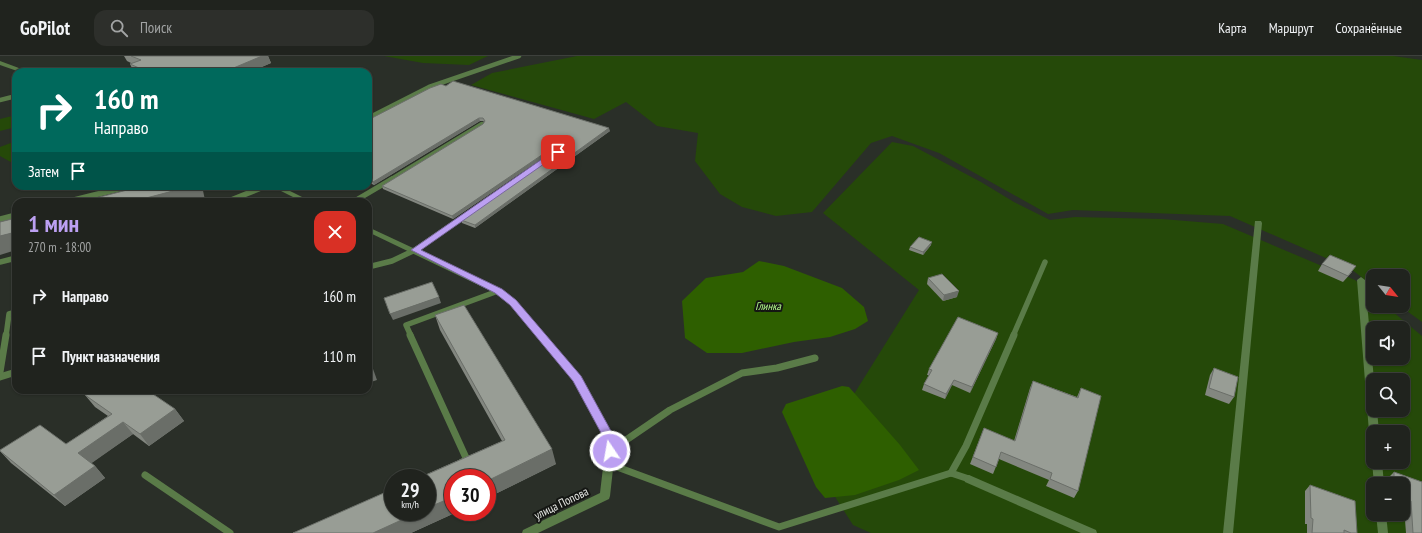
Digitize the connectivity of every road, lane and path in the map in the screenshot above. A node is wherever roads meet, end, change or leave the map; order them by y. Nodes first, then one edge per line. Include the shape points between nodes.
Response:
1 (519, 56) edge
2 (2, 65) edge
3 (12, 68) edge
4 (12, 97) edge
5 (0, 100) edge
6 (372, 116) edge
7 (482, 124) edge
8 (558, 152) edge
9 (114, 190) edge
10 (256, 190) edge
11 (283, 190) edge
12 (82, 198) edge
13 (236, 198) edge
14 (300, 198) edge
15 (360, 198) edge
16 (12, 216) edge
17 (0, 219) edge
18 (1258, 224) dead end
19 (372, 231) edge
20 (415, 250) junction
21 (12, 259) edge
22 (0, 262) edge
23 (1045, 262) dead end
24 (372, 266) edge
25 (1361, 280) dead end
26 (498, 291) junction
27 (12, 313) edge
28 (815, 358) dead end
29 (0, 372) edge
30 (12, 373) edge
31 (0, 377) edge
32 (1373, 425) edge
33 (610, 451) junction
34 (609, 464) junction
35 (453, 466) edge
36 (951, 473) junction
37 (145, 475) dead end
38 (969, 480) joint
39 (1382, 521) edge
40 (230, 533) edge
41 (527, 533) edge
42 (1092, 533) edge
43 (1228, 533) edge
44 (1383, 533) edge

1 - 6 lane via 429,87
2 - 3 street
4 - 5 lane
7 - 15 lane
8 - 20 lane
9 - 12 lane
10 - 13 lane
11 - 14 street
16 - 17 lane
18 - 43 street
19 - 20 street
20 - 24 lane via 392,261
20 - 26 street
21 - 22 lane
23 - 36 lane via 966,446
25 - 32 street
26 - 33 street via 513,303 577,378 611,442
26 - 35 lane via 406,324 467,460
27 - 29 lane via 9,314
28 - 33 lane via 742,373 670,410
30 - 31 lane
33 - 34 street
34 - 36 lane via 779,527
34 - 41 street, улица Попова via 605,496
36 - 38 lane
37 - 40 lane
38 - 42 street
39 - 44 street

